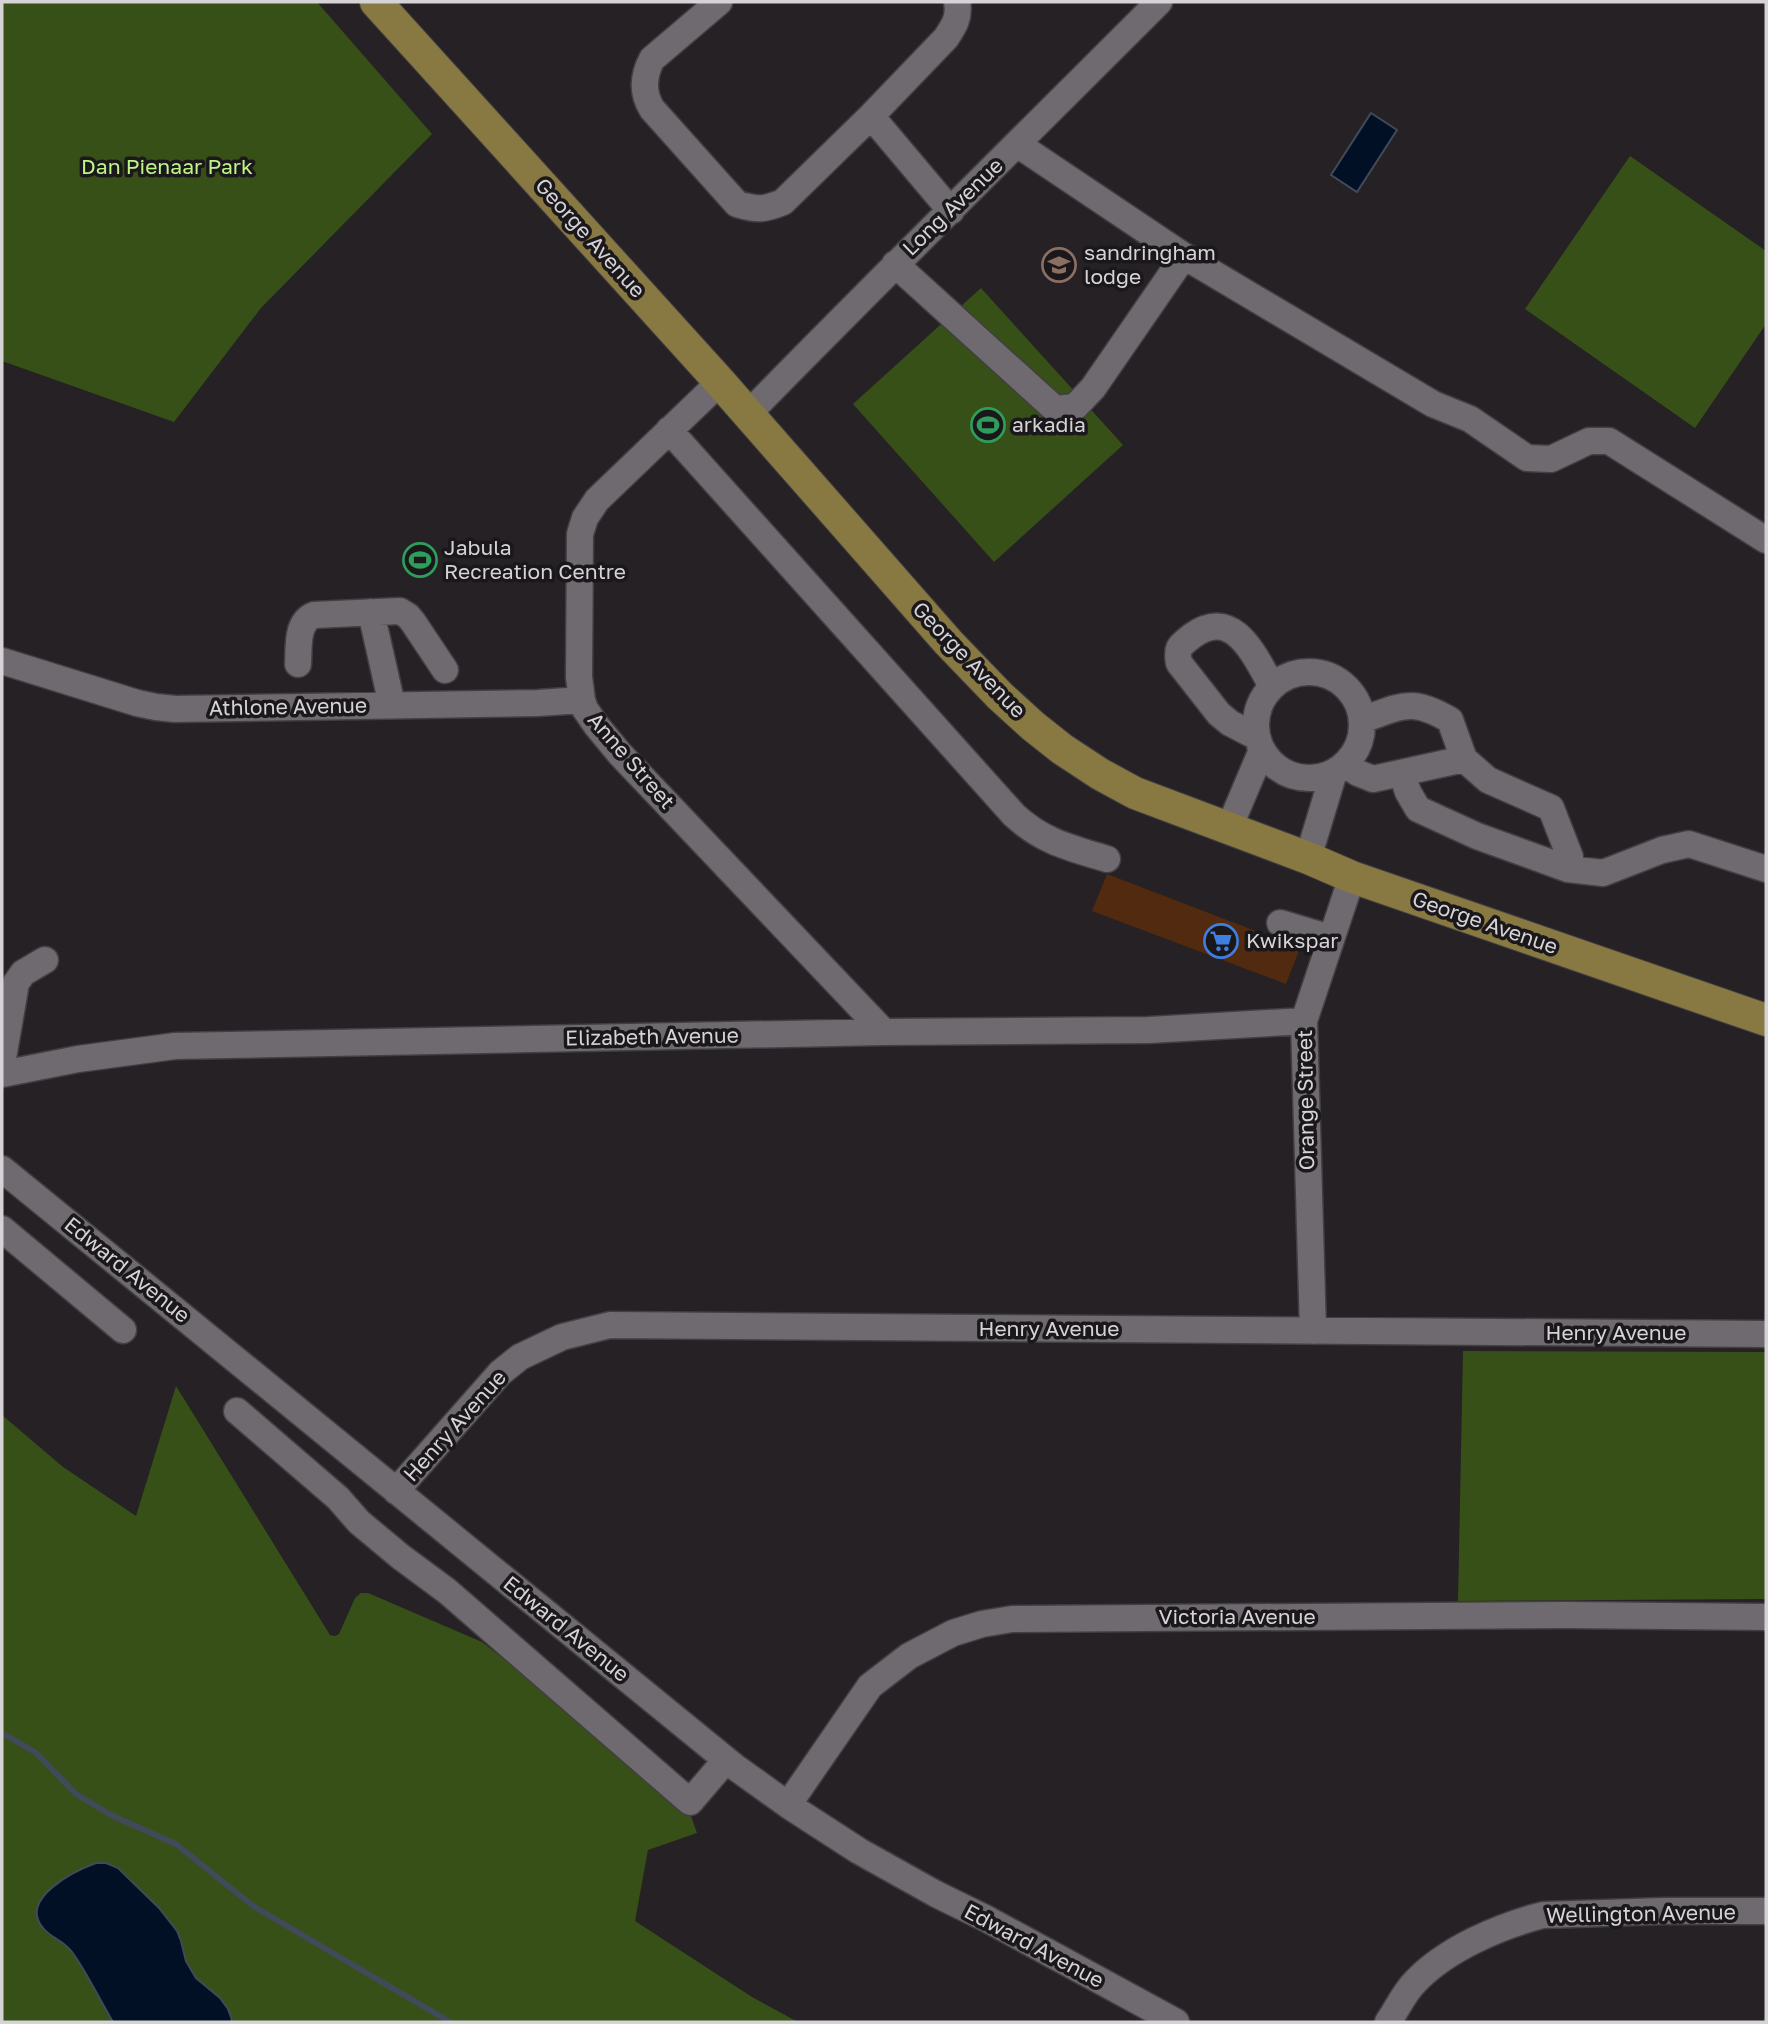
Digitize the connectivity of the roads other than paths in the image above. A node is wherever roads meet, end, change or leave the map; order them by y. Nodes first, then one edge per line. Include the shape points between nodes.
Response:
1 (376, 2) edge
2 (719, 2) edge
3 (957, 2) edge
4 (1159, 2) edge
5 (871, 116) junction
6 (1017, 144) junction
7 (951, 211) junction
8 (1184, 257) junction
9 (895, 264) junction
10 (720, 382) junction
11 (748, 414) junction
12 (669, 430) junction
13 (1766, 540) edge
14 (371, 612) junction
15 (2, 661) edge
16 (298, 664) dead end
17 (444, 670) dead end
18 (1272, 686) junction
19 (582, 700) junction
20 (392, 705) junction
21 (1362, 720) junction
22 (1260, 744) junction
23 (1464, 760) junction
24 (1340, 768) junction
25 (1402, 773) junction
26 (1230, 828) junction
27 (1308, 858) junction
28 (1107, 859) dead end
29 (1568, 869) junction
30 (1766, 869) edge
31 (1352, 877) junction
32 (1280, 923) dead end
33 (1330, 938) junction
34 (45, 960) dead end
35 (1766, 1020) edge
36 (1304, 1021) junction
37 (884, 1032) junction
38 (2, 1064) edge
39 (2, 1074) edge
40 (2, 1169) edge
41 (2, 1229) edge
42 (123, 1330) dead end
43 (1313, 1331) junction
44 (1766, 1334) edge
45 (237, 1410) dead end
46 (396, 1491) junction
47 (1766, 1617) edge
48 (726, 1760) junction
49 (788, 1805) junction
50 (1766, 1911) edge
51 (1176, 2022) edge
52 (1388, 2022) edge

1 - 10 main road, George Avenue
2 - 5 street via 652,59 644,97 737,204 755,209 783,202
3 - 5 street via 956,23 946,38
4 - 6 street, Long Avenue
5 - 7 street
6 - 7 street, Long Avenue
6 - 8 street
7 - 9 street, Long Avenue
8 - 9 street via 1093,388 1075,407 1055,410
8 - 13 street via 1433,404 1470,419 1527,458 1551,459 1589,441 1609,441
9 - 11 street, Long Avenue
10 - 11 main road, George Avenue
10 - 12 street, Anne Street
11 - 26 main road, George Avenue via 948,642 1032,726 1100,774 1136,793
12 - 19 street, Anne Street via 597,500 582,526
12 - 28 street via 1014,815 1043,838
14 - 16 street via 306,618 301,625
14 - 17 street via 400,611 408,616
14 - 20 street
15 - 20 street, Athlone Avenue via 156,708
18 - 21 street via 1296,673 1324,674 1348,688
18 - 22 street via 1258,709
18 - 22 street via 1240,635 1224,627 1199,631 1177,652 1179,663 1219,714
19 - 20 street, Athlone Avenue
19 - 37 street, Anne Street via 620,754
21 - 23 street via 1409,704 1432,709 1450,720
21 - 24 street via 1360,741
22 - 24 street via 1270,761 1293,776 1321,777
22 - 26 street
23 - 25 street
23 - 29 street via 1488,780 1551,808 1570,857
24 - 25 street via 1373,779
24 - 27 street
25 - 29 street via 1418,809
26 - 27 main road, George Avenue
27 - 31 main road, George Avenue
29 - 30 street via 1604,873 1689,844
31 - 33 street, Orange Street
31 - 35 main road, George Avenue
32 - 33 street
33 - 36 street, Orange Street
34 - 38 street via 16,983
36 - 37 street, Elizabeth Avenue via 1149,1030
36 - 43 street, Orange Street
37 - 39 street, Elizabeth Avenue via 175,1046
40 - 46 street, Edward Avenue
41 - 42 street
43 - 44 street, Henry Avenue
43 - 46 street, Henry Avenue via 610,1325 562,1338 520,1357 499,1373
45 - 48 street via 359,1522 447,1591 690,1802
46 - 48 street, Edward Avenue
47 - 49 street, Victoria Avenue via 1067,1618 982,1623 908,1656 870,1686
48 - 49 street, Edward Avenue
49 - 51 street, Edward Avenue via 859,1851
50 - 52 street, Wellington Avenue via 1525,1919 1455,1951 1430,1968

